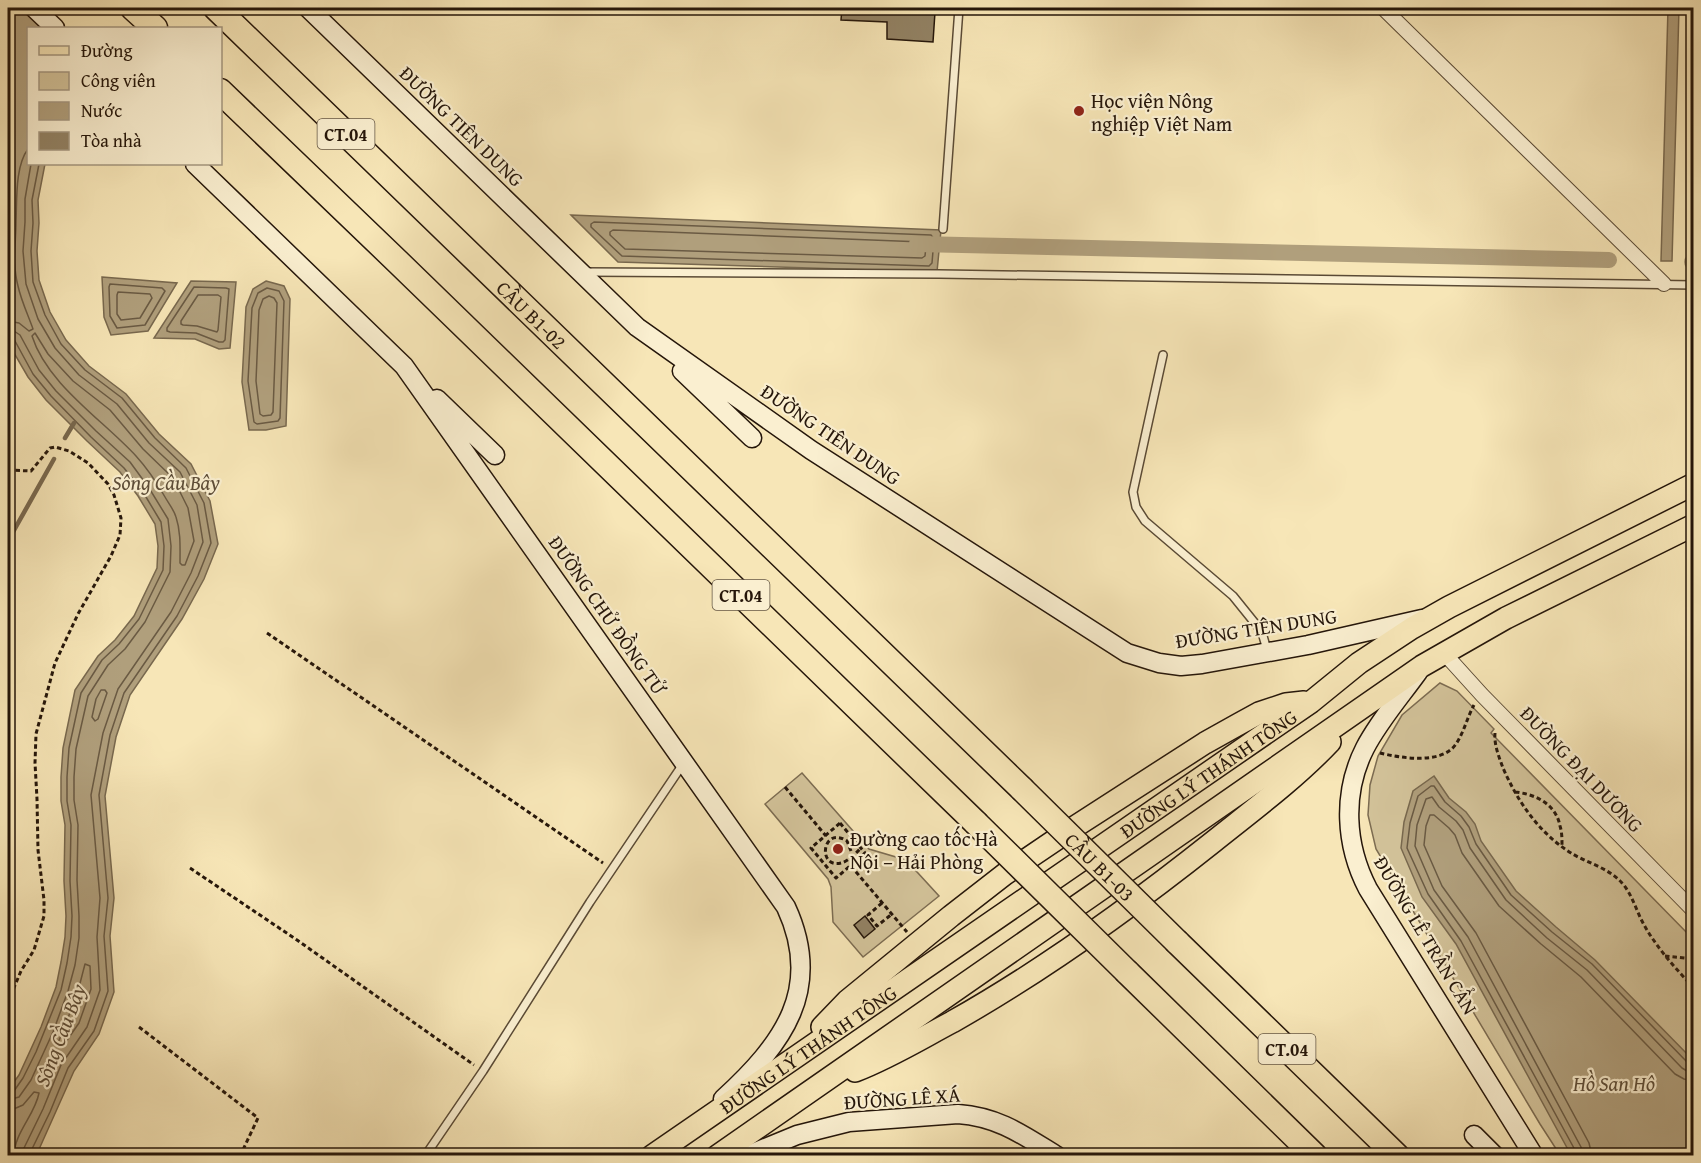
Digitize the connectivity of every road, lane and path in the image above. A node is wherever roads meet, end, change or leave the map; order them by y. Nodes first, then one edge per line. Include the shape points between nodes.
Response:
1 (34, 8) edge
2 (133, 8) edge
3 (216, 8) edge
4 (308, 8) edge
5 (959, 8) edge
6 (1383, 8) edge
7 (55, 27) edge
8 (154, 27) edge
9 (222, 93) edge
10 (196, 165) edge
11 (943, 230) dead end
12 (580, 272) junction
13 (1664, 284) junction
14 (1694, 285) edge
15 (637, 327) junction
16 (1163, 356) dead end
17 (404, 366) junction
18 (752, 438) dead end
19 (495, 455) dead end
20 (8, 470) edge
21 (1694, 484) edge
22 (1694, 525) edge
23 (1432, 617) junction
24 (267, 633) dead end
25 (1268, 652) junction
26 (1444, 653) junction
27 (1422, 666) junction
28 (1311, 702) junction
29 (1474, 705) dead end
30 (1353, 713) junction
31 (1495, 733) dead end
32 (1378, 752) dead end
33 (685, 762) junction
34 (785, 788) dead end
35 (1022, 789) joint
36 (1515, 792) junction
37 (826, 836) junction
38 (1563, 847) junction
39 (861, 848) junction
40 (851, 851) dead end
41 (851, 865) junction
42 (190, 868) dead end
43 (612, 869) junction
44 (882, 903) junction
45 (1694, 911) edge
46 (892, 914) junction
47 (902, 926) dead end
48 (1665, 956) junction
49 (1694, 961) edge
50 (1694, 988) edge
51 (8, 1002) edge
52 (139, 1027) dead end
53 (806, 1048) junction
54 (483, 1071) junction
55 (826, 1080) junction
56 (686, 1132) junction
57 (1474, 1135) dead end
58 (240, 1155) edge
59 (425, 1155) edge
60 (652, 1155) edge
61 (717, 1155) edge
62 (746, 1155) edge
63 (1057, 1155) edge
64 (1315, 1155) edge
65 (1397, 1155) edge
66 (1495, 1155) edge
67 (1534, 1155) edge

1 - 7 main road
2 - 8 highway
3 - 35 highway, CẦU B1-02 / CT.04
4 - 12 main road, ĐƯỜNG TIÊN DUNG
5 - 11 lane
6 - 13 street
9 - 64 highway, CT.04, bridge
10 - 17 main road, ĐƯỜNG CHỬ ĐỒNG TỬ
12 - 13 lane
12 - 15 main road, ĐƯỜNG TIÊN DUNG
13 - 14 lane
15 - 18 main road
15 - 25 main road, ĐƯỜNG TIÊN DUNG via 811,450 1127,652 1181,666
16 - 25 lane via 1132,492 1136,507 1145,521 1233,596 1258,627
17 - 19 main road
17 - 33 main road, ĐƯỜNG CHỬ ĐỒNG TỬ
20 - 51 path via 31,471 50,448 69,451 88,463 108,484 121,518 120,535 111,556 55,663 36,734 34,763 44,916 34,950
21 - 23 main road, ĐƯỜNG LÝ THÁNH TÔNG
22 - 26 main road, ĐƯỜNG LÝ THÁNH TÔNG
23 - 25 main road, ĐƯỜNG TIÊN DUNG
23 - 28 main road, ĐƯỜNG LÝ THÁNH TÔNG via 1359,663
24 - 43 path
26 - 27 main road, ĐƯỜNG LÝ THÁNH TÔNG
26 - 45 street, ĐƯỜNG ĐẠI DƯƠNG
27 - 30 main road, ĐƯỜNG LÝ THÁNH TÔNG
27 - 67 main road, ĐƯỜNG LÊ TRẦN CẨN via 1371,736 1359,760 1349,806 1350,840 1368,889
28 - 53 main road, ĐƯỜNG LÝ THÁNH TÔNG
28 - 53 main road via 1286,704 1259,713 1213,738 1015,867 847,1001
29 - 32 path via 1455,746 1439,757 1406,758
30 - 55 main road, ĐƯỜNG LÝ THÁNH TÔNG
30 - 55 main road via 1325,747 1245,816 1075,945 888,1057
31 - 36 path via 1499,759
33 - 43 lane
33 - 56 main road, ĐƯỜNG CHỬ ĐỒNG TỬ via 786,907 799,944 801,968 795,1005 777,1040 745,1078
34 - 37 path
35 - 65 highway, CẦU B1-03 / CT.04, bridge
36 - 38 path via 1531,817
36 - 38 path via 1530,794 1548,804 1560,823
37 - 39 path via 840,823
37 - 41 path via 811,848 817,856 836,878
38 - 48 path via 1621,881
39 - 40 path via 838,864 827,858 825,850 828,842 840,838 848,842
39 - 41 path via 865,853
41 - 44 path
42 - 54 path
43 - 54 lane
44 - 46 path
44 - 46 path via 868,915 877,926
46 - 47 path
48 - 49 path
48 - 50 path
52 - 58 path via 258,1118
53 - 56 main road, ĐƯỜNG LÝ THÁNH TÔNG
54 - 59 lane
55 - 61 main road, ĐƯỜNG LÝ THÁNH TÔNG
56 - 60 main road, ĐƯỜNG LÝ THÁNH TÔNG
57 - 66 main road
62 - 63 main road, ĐƯỜNG LÊ XÁ via 849,1122 958,1114 1002,1123

